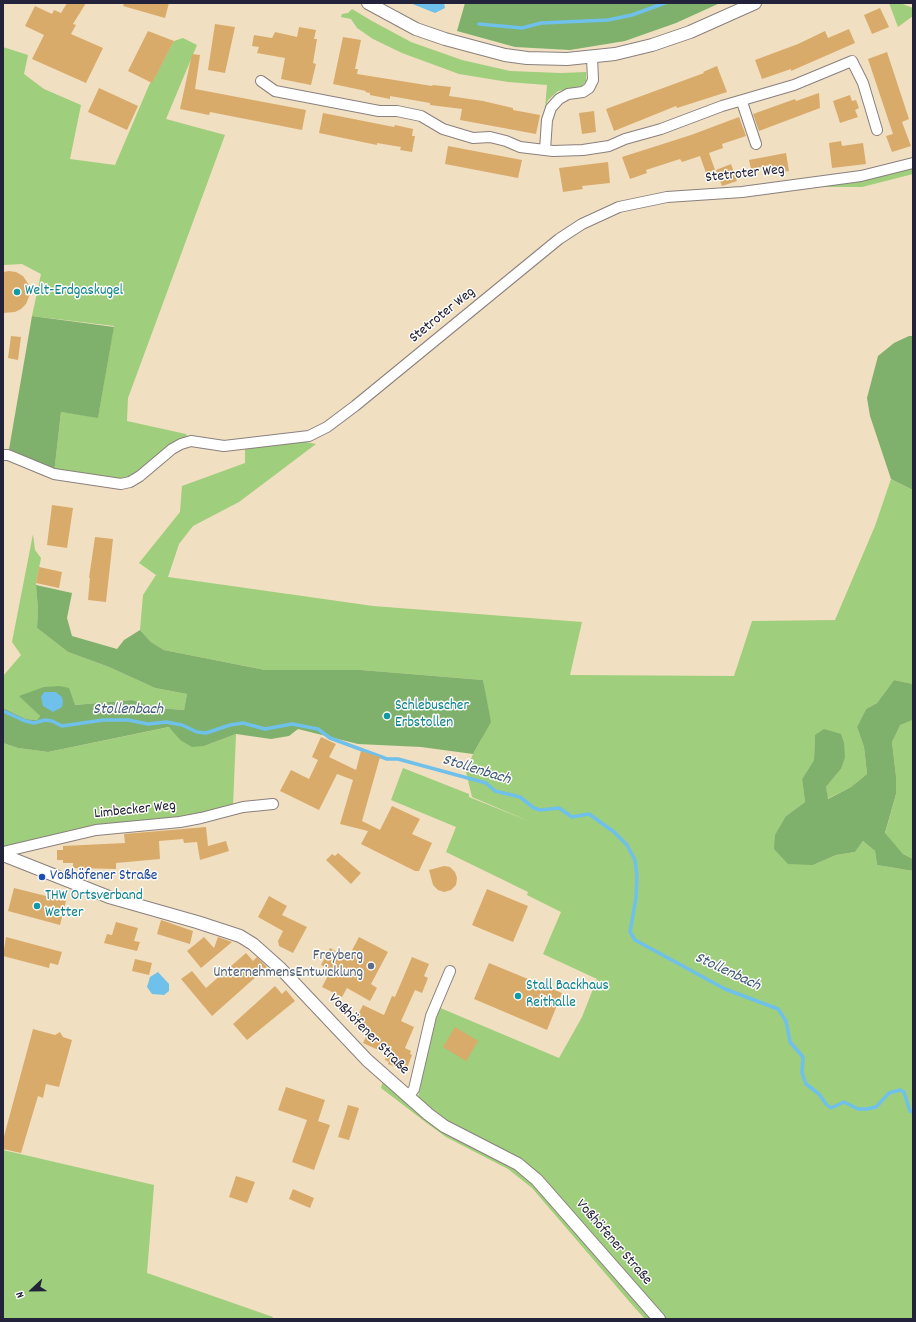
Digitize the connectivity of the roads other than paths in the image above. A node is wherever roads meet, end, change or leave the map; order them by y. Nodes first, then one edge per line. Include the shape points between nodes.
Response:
1 (368, 3) edge
2 (755, 3) edge
3 (592, 57) junction
4 (261, 81) dead end
5 (742, 102) junction
6 (878, 130) dead end
7 (756, 144) dead end
8 (545, 150) junction
9 (913, 163) edge
10 (3, 455) edge
11 (273, 804) dead end
12 (3, 855) edge
13 (450, 971) dead end
14 (408, 1097) junction
15 (659, 1319) edge

1 - 3 street via 416,29 505,55 527,58
2 - 3 street via 690,32 652,45
3 - 8 street via 593,80 589,88 583,92 568,94 551,108
4 - 8 street via 276,91 379,111 397,111 421,116 443,129 464,136 490,138 520,147
5 - 6 street via 794,85 852,61 863,83
5 - 7 street
5 - 8 street via 722,106 609,146 583,150
9 - 10 street, Stetroter Weg via 861,176 742,192 667,197 619,208 582,224 559,239 355,406 327,427 309,436 224,446 191,441 172,449 140,476 121,484 54,474
11 - 12 street, Limbecker Weg via 243,807 180,822 96,830 7,851
12 - 14 street, Voßhöfener Straße via 109,898 240,936 266,955 346,1040
13 - 14 street via 431,1016 414,1089
14 - 15 street, Voßhöfener Straße via 444,1126 518,1164 537,1180

